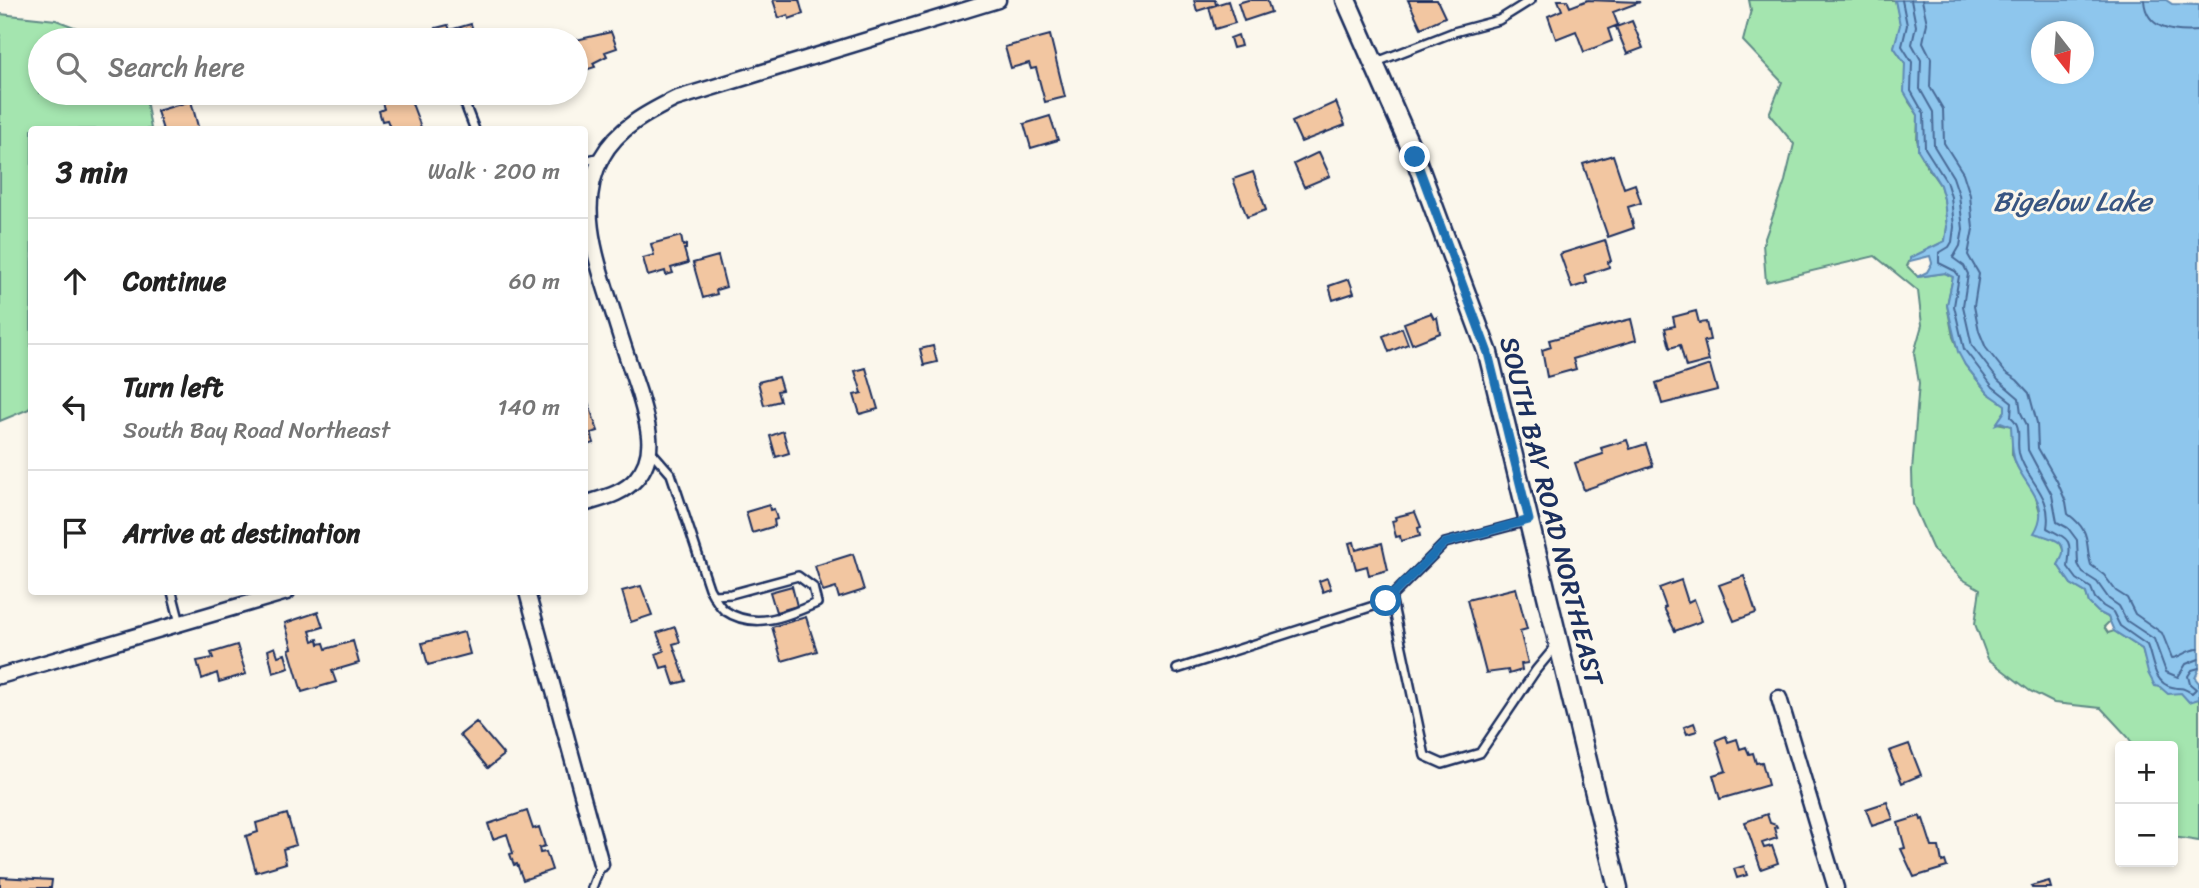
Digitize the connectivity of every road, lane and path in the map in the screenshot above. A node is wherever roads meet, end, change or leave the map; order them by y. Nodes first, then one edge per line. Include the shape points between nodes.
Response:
1 (998, 0) edge
2 (1346, 0) edge
3 (1531, 0) edge
4 (1374, 63) junction
5 (465, 105) edge
6 (473, 126) edge
7 (602, 156) junction
8 (588, 159) edge
9 (650, 450) junction
10 (588, 503) edge
11 (1529, 520) junction
12 (173, 595) edge
13 (277, 595) edge
14 (528, 595) edge
15 (713, 595) junction
16 (1391, 596) junction
17 (180, 623) junction
18 (1558, 643) junction
19 (1177, 669) dead end
20 (0, 676) edge
21 (1779, 698) dead end
22 (601, 864) joint
23 (592, 888) edge
24 (1618, 888) edge
25 (1836, 888) edge

1 - 7 street via 676,99 641,116
2 - 4 street, SOUTH BAY ROAD NORTHEAST
3 - 4 lane via 1499,20
4 - 11 street, SOUTH BAY ROAD NORTHEAST via 1415,157 1488,353
5 - 6 lane
7 - 8 lane
7 - 9 street via 592,188 590,232 648,421
9 - 10 street via 635,480 620,492
9 - 15 lane via 671,474
11 - 16 lane via 1445,543
11 - 18 street, SOUTH BAY ROAD NORTHEAST
12 - 17 lane
13 - 17 street
14 - 22 street
15 - 15 lane via 723,609 750,622 783,617 817,603 813,587 798,576
16 - 18 lane via 1425,756 1443,764 1480,753
16 - 19 lane
17 - 20 street
18 - 24 street, SOUTH BAY ROAD NORTHEAST
21 - 25 street
22 - 23 lane

